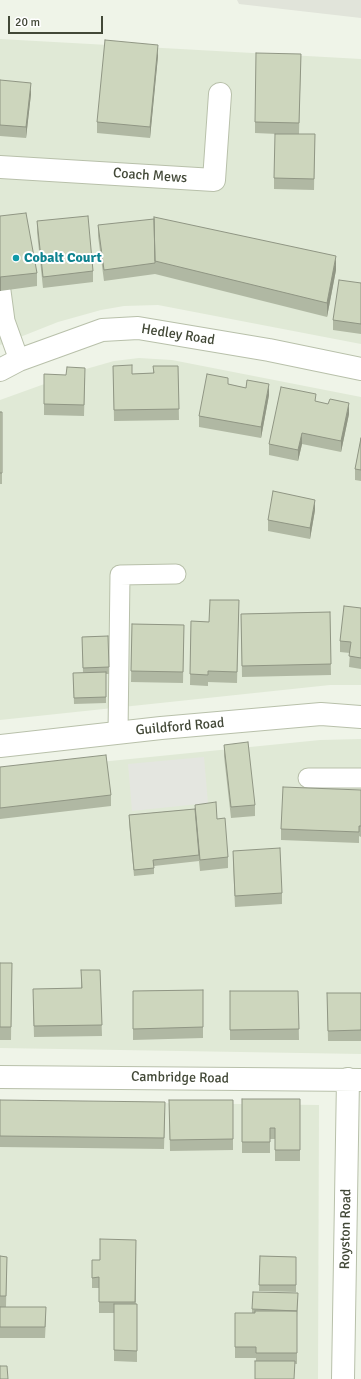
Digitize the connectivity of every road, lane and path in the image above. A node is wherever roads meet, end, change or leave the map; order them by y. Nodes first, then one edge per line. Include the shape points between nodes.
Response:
1 (220, 94) dead end
2 (0, 167) edge
3 (1, 290) edge
4 (19, 360) junction
5 (361, 369) edge
6 (0, 370) edge
7 (176, 574) dead end
8 (361, 717) edge
9 (118, 733) junction
10 (0, 746) edge
11 (308, 778) dead end
12 (361, 778) edge
13 (0, 1077) edge
14 (354, 1079) edge
15 (343, 1379) edge

1 - 2 street, Coach Mews via 214,180
3 - 4 lane via 5,321
4 - 5 street, Hedley Road via 102,330 138,328 269,350
4 - 6 street, Hedley Road
7 - 9 lane via 120,575
8 - 9 street, Guildford Road via 321,714
9 - 10 street, Guildford Road
11 - 12 lane
13 - 14 street, Cambridge Road
14 - 15 street, Royston Road

